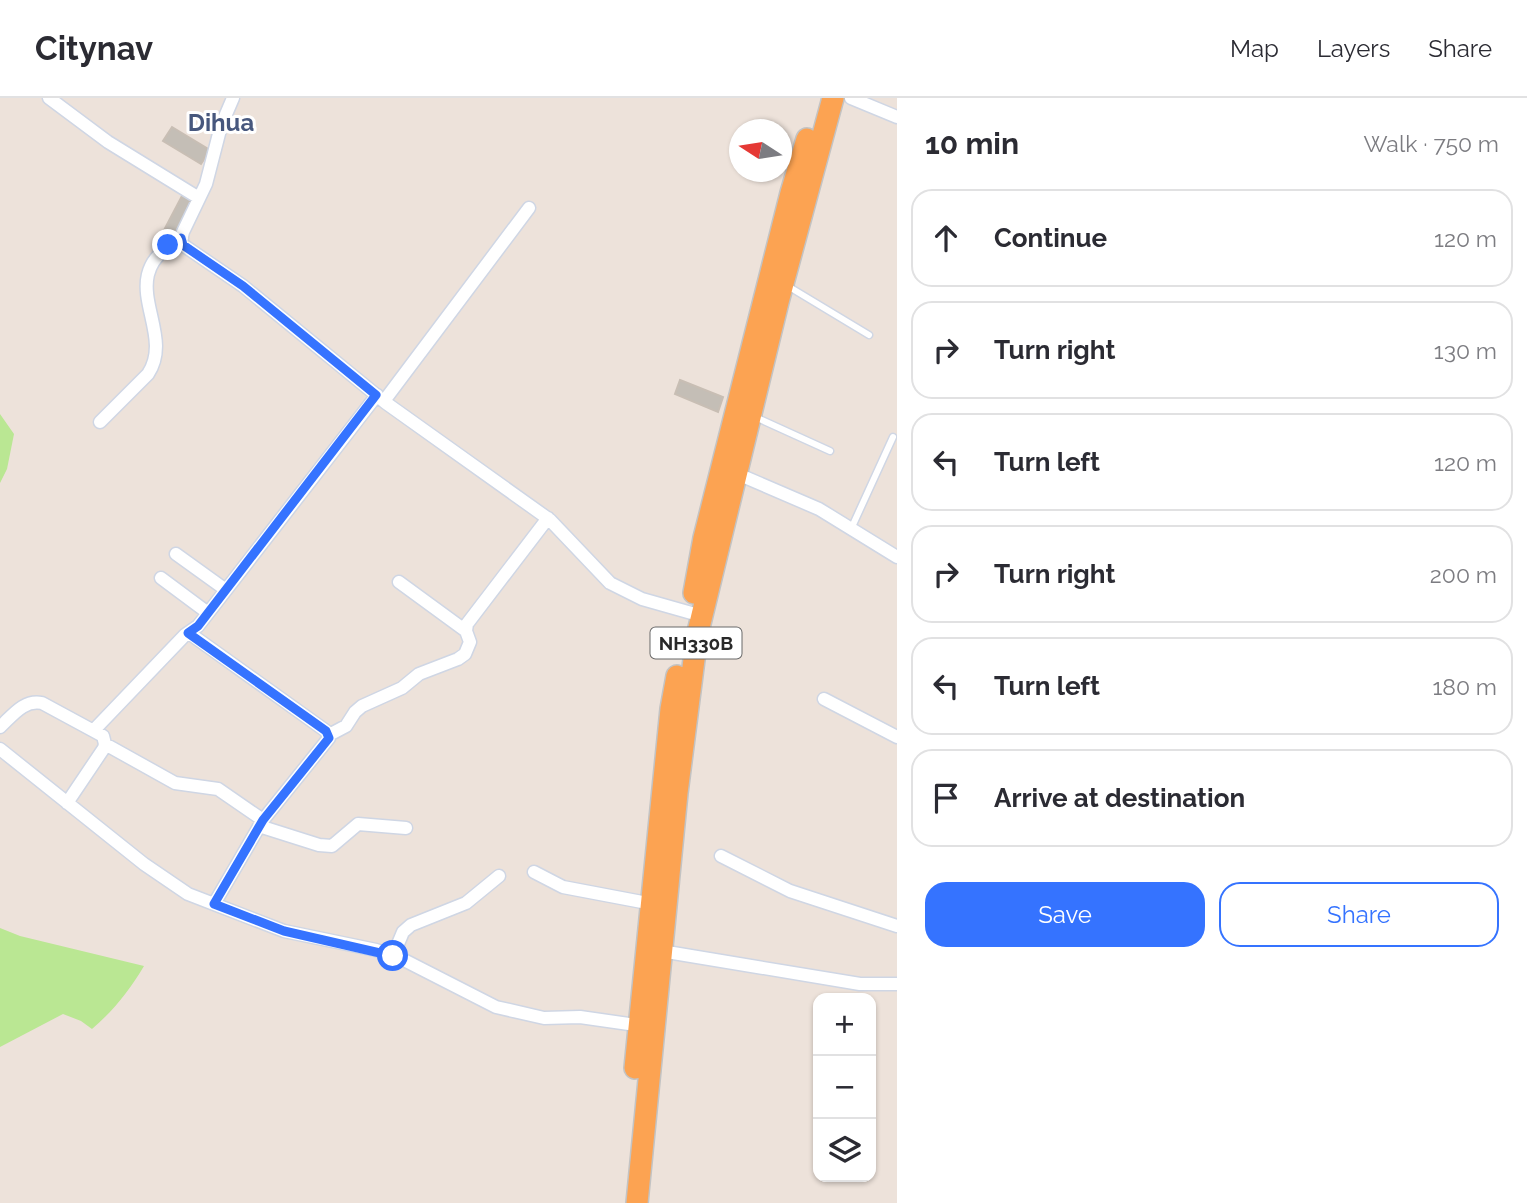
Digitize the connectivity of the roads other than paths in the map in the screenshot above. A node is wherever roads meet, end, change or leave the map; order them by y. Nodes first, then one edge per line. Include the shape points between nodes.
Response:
1 (49, 98) edge
2 (233, 98) edge
3 (819, 98) edge
4 (833, 98) edge
5 (851, 98) edge
6 (897, 117) edge
7 (200, 198) junction
8 (529, 208) dead end
9 (181, 238) junction
10 (783, 284) junction
11 (869, 335) dead end
12 (380, 398) junction
13 (751, 415) junction
14 (100, 422) dead end
15 (893, 437) dead end
16 (830, 451) dead end
17 (729, 471) junction
18 (548, 518) junction
19 (851, 529) junction
20 (176, 554) dead end
21 (897, 557) edge
22 (161, 578) dead end
23 (400, 582) dead end
24 (226, 590) junction
25 (208, 613) junction
26 (696, 614) junction
27 (466, 631) junction
28 (188, 633) junction
29 (824, 699) dead end
30 (0, 727) edge
31 (94, 730) junction
32 (329, 736) junction
33 (897, 737) edge
34 (105, 744) junction
35 (0, 749) edge
36 (67, 803) junction
37 (261, 823) junction
38 (406, 828) dead end
39 (721, 856) dead end
40 (534, 872) dead end
41 (499, 876) dead end
42 (214, 904) junction
43 (658, 905) junction
44 (897, 926) edge
45 (661, 951) junction
46 (393, 956) junction
47 (897, 984) edge
48 (646, 1027) junction
49 (622, 1203) edge
50 (637, 1203) edge

1 - 7 street via 108,142
2 - 7 street
3 - 17 highway, NH330B via 790,193
4 - 10 highway, NH330B
5 - 6 street
7 - 9 street
8 - 12 street
9 - 12 street via 183,245 243,286
9 - 14 street via 160,252 147,275 154,365
10 - 11 lane
10 - 13 highway, NH330B
12 - 18 street
12 - 24 street
13 - 16 lane
13 - 17 highway, NH330B
15 - 19 lane
17 - 19 street via 819,509
17 - 26 highway, NH330B via 704,538
18 - 26 street via 610,583 642,599
18 - 27 street
19 - 21 street
20 - 24 street
22 - 25 street
23 - 27 street
24 - 25 street
25 - 28 street
26 - 43 highway, NH330B via 671,709
27 - 32 street via 470,642 465,654 358,708 346,726
28 - 31 street
28 - 32 street
29 - 33 street
30 - 31 street via 34,701
31 - 34 street
32 - 37 street
34 - 36 street
34 - 37 street via 175,783 226,792
35 - 36 street
36 - 42 street via 144,864 188,894
37 - 38 street via 332,846 358,824
37 - 42 street
39 - 44 street via 790,891
40 - 43 street via 563,887
41 - 46 street via 466,903 411,925
42 - 46 street via 284,931
43 - 45 highway, NH330B
43 - 48 highway, NH330B
45 - 47 street via 860,984
45 - 48 highway, NH330B
46 - 48 street via 496,1007 544,1018 580,1017
48 - 49 highway, NH330B
48 - 50 highway, NH330B

